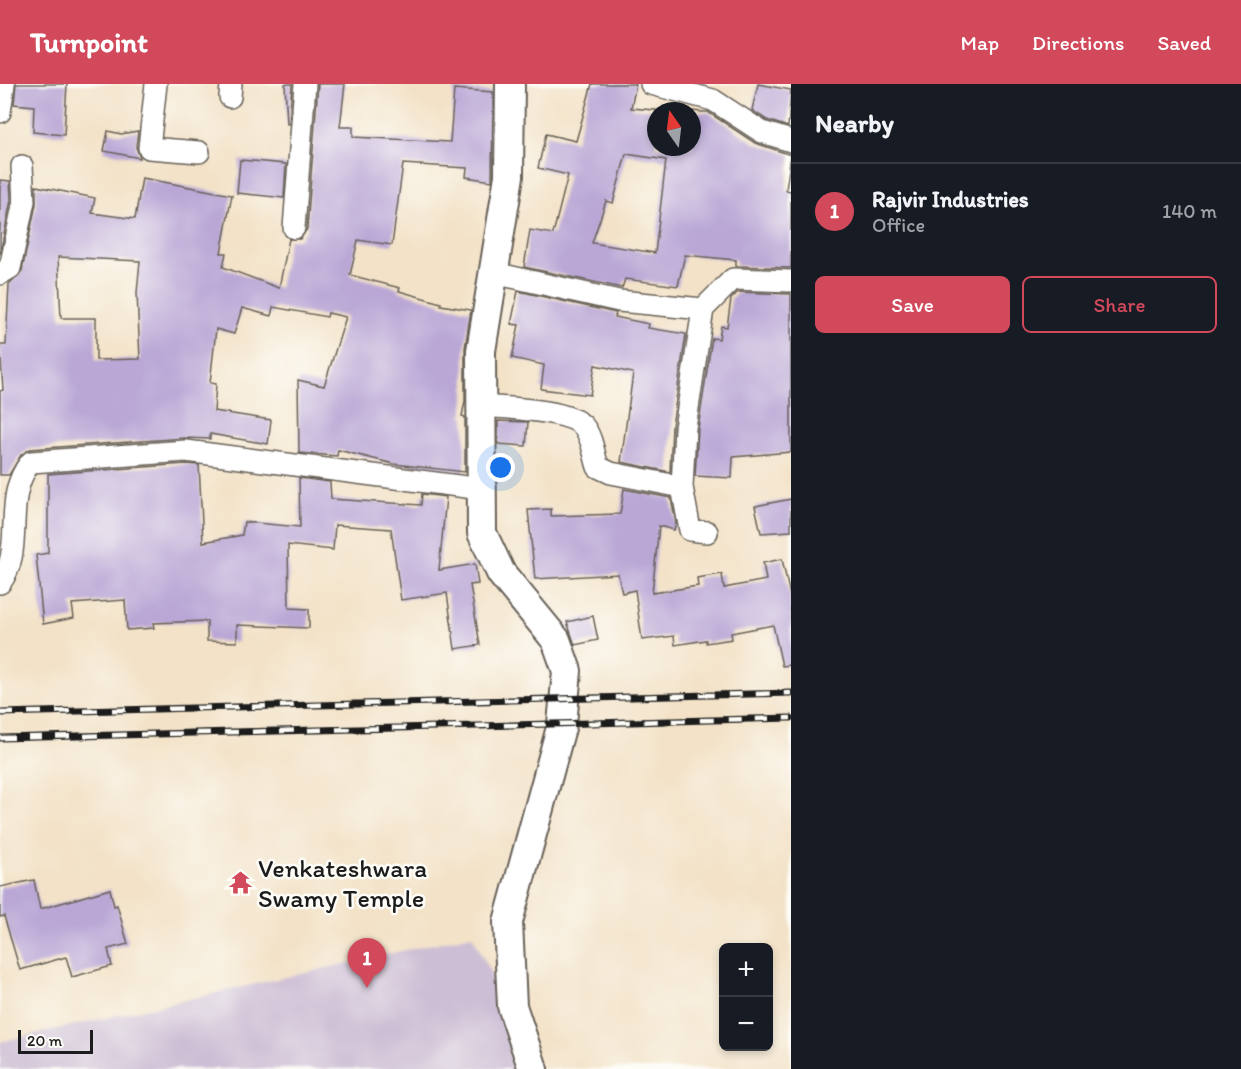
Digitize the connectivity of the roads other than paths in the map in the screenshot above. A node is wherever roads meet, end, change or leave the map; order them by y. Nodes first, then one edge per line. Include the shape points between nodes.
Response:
1 (4, 84) edge
2 (156, 84) edge
3 (304, 84) edge
4 (510, 84) edge
5 (651, 84) edge
6 (0, 112) edge
7 (791, 141) edge
8 (199, 152) dead end
9 (22, 166) dead end
10 (294, 228) dead end
11 (494, 273) junction
12 (0, 274) edge
13 (791, 281) edge
14 (703, 309) junction
15 (481, 406) junction
16 (682, 487) junction
17 (482, 489) junction
18 (7, 493) edge
19 (707, 532) dead end
20 (0, 584) edge
21 (533, 1069) edge

1 - 6 street
2 - 8 street via 149,147
3 - 10 street
4 - 11 street via 509,176
5 - 7 street via 713,100 762,132
9 - 12 street via 24,201 10,268
11 - 14 street via 619,301
11 - 15 street via 481,351
13 - 14 street via 733,279
14 - 16 street via 685,428
15 - 16 street via 560,415 576,421 585,428 598,467
15 - 17 street
16 - 19 street via 690,530
17 - 18 street via 186,451 31,462
17 - 21 street via 482,533 501,573 556,640 567,671 562,724 508,922 512,1006
18 - 20 street via 9,571

